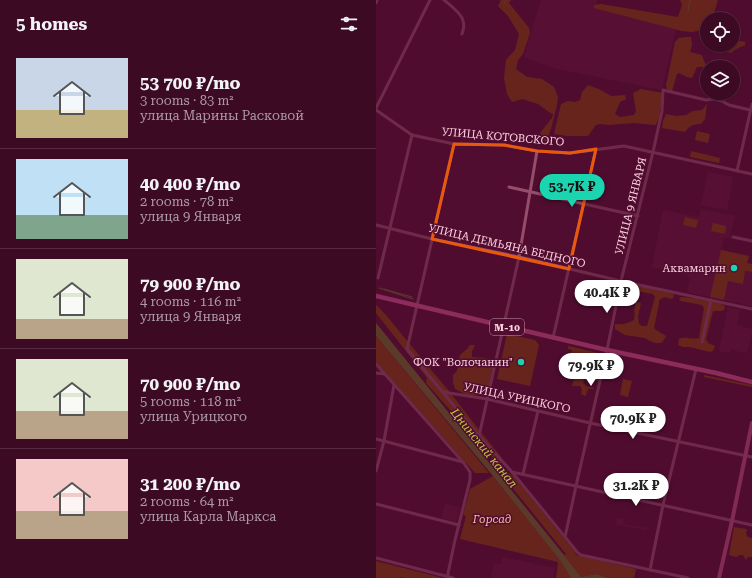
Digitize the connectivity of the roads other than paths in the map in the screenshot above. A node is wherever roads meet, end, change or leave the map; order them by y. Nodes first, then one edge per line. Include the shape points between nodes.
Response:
1 (430, 0) edge
2 (444, 0) edge
3 (462, 34) dead end
4 (752, 104) edge
5 (376, 109) edge
6 (750, 110) junction
7 (412, 135) junction
8 (454, 144) junction
9 (596, 149) junction
10 (537, 151) junction
11 (653, 152) junction
12 (738, 171) junction
13 (752, 174) edge
14 (509, 187) dead end
15 (530, 191) junction
16 (584, 204) junction
17 (638, 216) junction
18 (376, 226) edge
19 (390, 228) junction
20 (734, 237) dead end
21 (432, 239) junction
22 (752, 241) edge
23 (519, 257) junction
24 (569, 269) junction
25 (378, 278) dead end
26 (621, 281) junction
27 (376, 296) edge
28 (710, 300) junction
29 (417, 306) junction
30 (752, 309) edge
31 (504, 326) junction
32 (553, 338) junction
33 (702, 342) dead end
34 (607, 350) junction
35 (376, 364) edge
36 (696, 369) junction
37 (376, 373) edge
38 (385, 374) junction
39 (752, 382) edge
40 (394, 385) junction
41 (443, 392) junction
42 (487, 399) junction
43 (538, 411) junction
44 (590, 423) junction
45 (752, 423) edge
46 (479, 436) junction
47 (376, 439) edge
48 (384, 441) junction
49 (678, 441) junction
50 (746, 456) junction
51 (752, 457) edge
52 (463, 462) junction
53 (376, 471) edge
54 (512, 472) junction
55 (523, 474) junction
56 (576, 486) junction
57 (376, 504) edge
58 (664, 505) junction
59 (732, 520) junction
60 (459, 525) junction
61 (752, 525) edge
62 (565, 537) junction
63 (376, 558) edge
64 (650, 570) junction
65 (447, 577) edge
66 (453, 578) edge
67 (688, 578) edge
68 (719, 578) edge

1 - 5 street
2 - 3 street via 463,20
4 - 6 street
5 - 7 street, УЛИЦА КОТОВСКОГО
6 - 11 street, УЛИЦА 9 ЯНВАРЯ via 722,101 663,90 662,111
6 - 12 street
7 - 8 street, УЛИЦА КОТОВСКОГО
7 - 19 street
8 - 10 street, УЛИЦА КОТОВСКОГО via 504,145
8 - 21 street
9 - 10 street, УЛИЦА КОТОВСКОГО via 570,153
9 - 11 street, УЛИЦА КОТОВСКОГО via 624,146
9 - 16 street
10 - 15 street
11 - 12 street, УЛИЦА КОТОВСКОГО
11 - 17 street, УЛИЦА 9 ЯНВАРЯ
12 - 13 street, УЛИЦА КОТОВСКОГО
14 - 15 street
15 - 16 street
15 - 23 street
16 - 17 street
16 - 24 street
17 - 26 street, УЛИЦА 9 ЯНВАРЯ
18 - 19 street, УЛИЦА ДЕМЬЯНА БЕДНОГО
19 - 21 street, УЛИЦА ДЕМЬЯНА БЕДНОГО
19 - 25 street
20 - 22 street
21 - 23 street, УЛИЦА ДЕМЬЯНА БЕДНОГО
21 - 29 street
23 - 24 street, УЛИЦА ДЕМЬЯНА БЕДНОГО
23 - 31 street
24 - 26 street, УЛИЦА ДЕМЬЯНА БЕДНОГО
24 - 32 street
26 - 28 street, УЛИЦА ДЕМЬЯНА БЕДНОГО
26 - 34 street, УЛИЦА 9 ЯНВАРЯ
27 - 29 highway, М-10
28 - 30 street, УЛИЦА ДЕМЬЯНА БЕДНОГО
28 - 33 street
29 - 31 highway, М-10
29 - 41 street via 407,349
31 - 32 highway, М-10
31 - 42 street
32 - 34 highway, М-10
34 - 36 highway, М-10
34 - 44 street, УЛИЦА 9 ЯНВАРЯ
35 - 38 street
36 - 39 highway, М-10
36 - 49 street
37 - 38 street
38 - 40 street
40 - 48 street
40 - 52 street
41 - 42 street, УЛИЦА УРИЦКОГО
41 - 46 street
42 - 43 street, УЛИЦА УРИЦКОГО
42 - 46 street
43 - 44 street, УЛИЦА УРИЦКОГО
43 - 55 street
44 - 49 street, УЛИЦА УРИЦКОГО
44 - 56 street, УЛИЦА 9 ЯНВАРЯ
45 - 50 main road
46 - 54 street
47 - 48 street
48 - 52 street
48 - 53 street
49 - 50 street, УЛИЦА УРИЦКОГО
49 - 58 street
50 - 51 street, УЛИЦА УРИЦКОГО
50 - 59 main road
52 - 60 street via 470,472 470,480
54 - 55 street
54 - 62 street
55 - 56 street
56 - 58 street
56 - 62 street, УЛИЦА 9 ЯНВАРЯ
57 - 60 street
58 - 59 street
58 - 64 street
59 - 61 street
59 - 68 main road
60 - 65 street
62 - 64 street via 578,553
63 - 65 street
64 - 67 street
65 - 66 street

